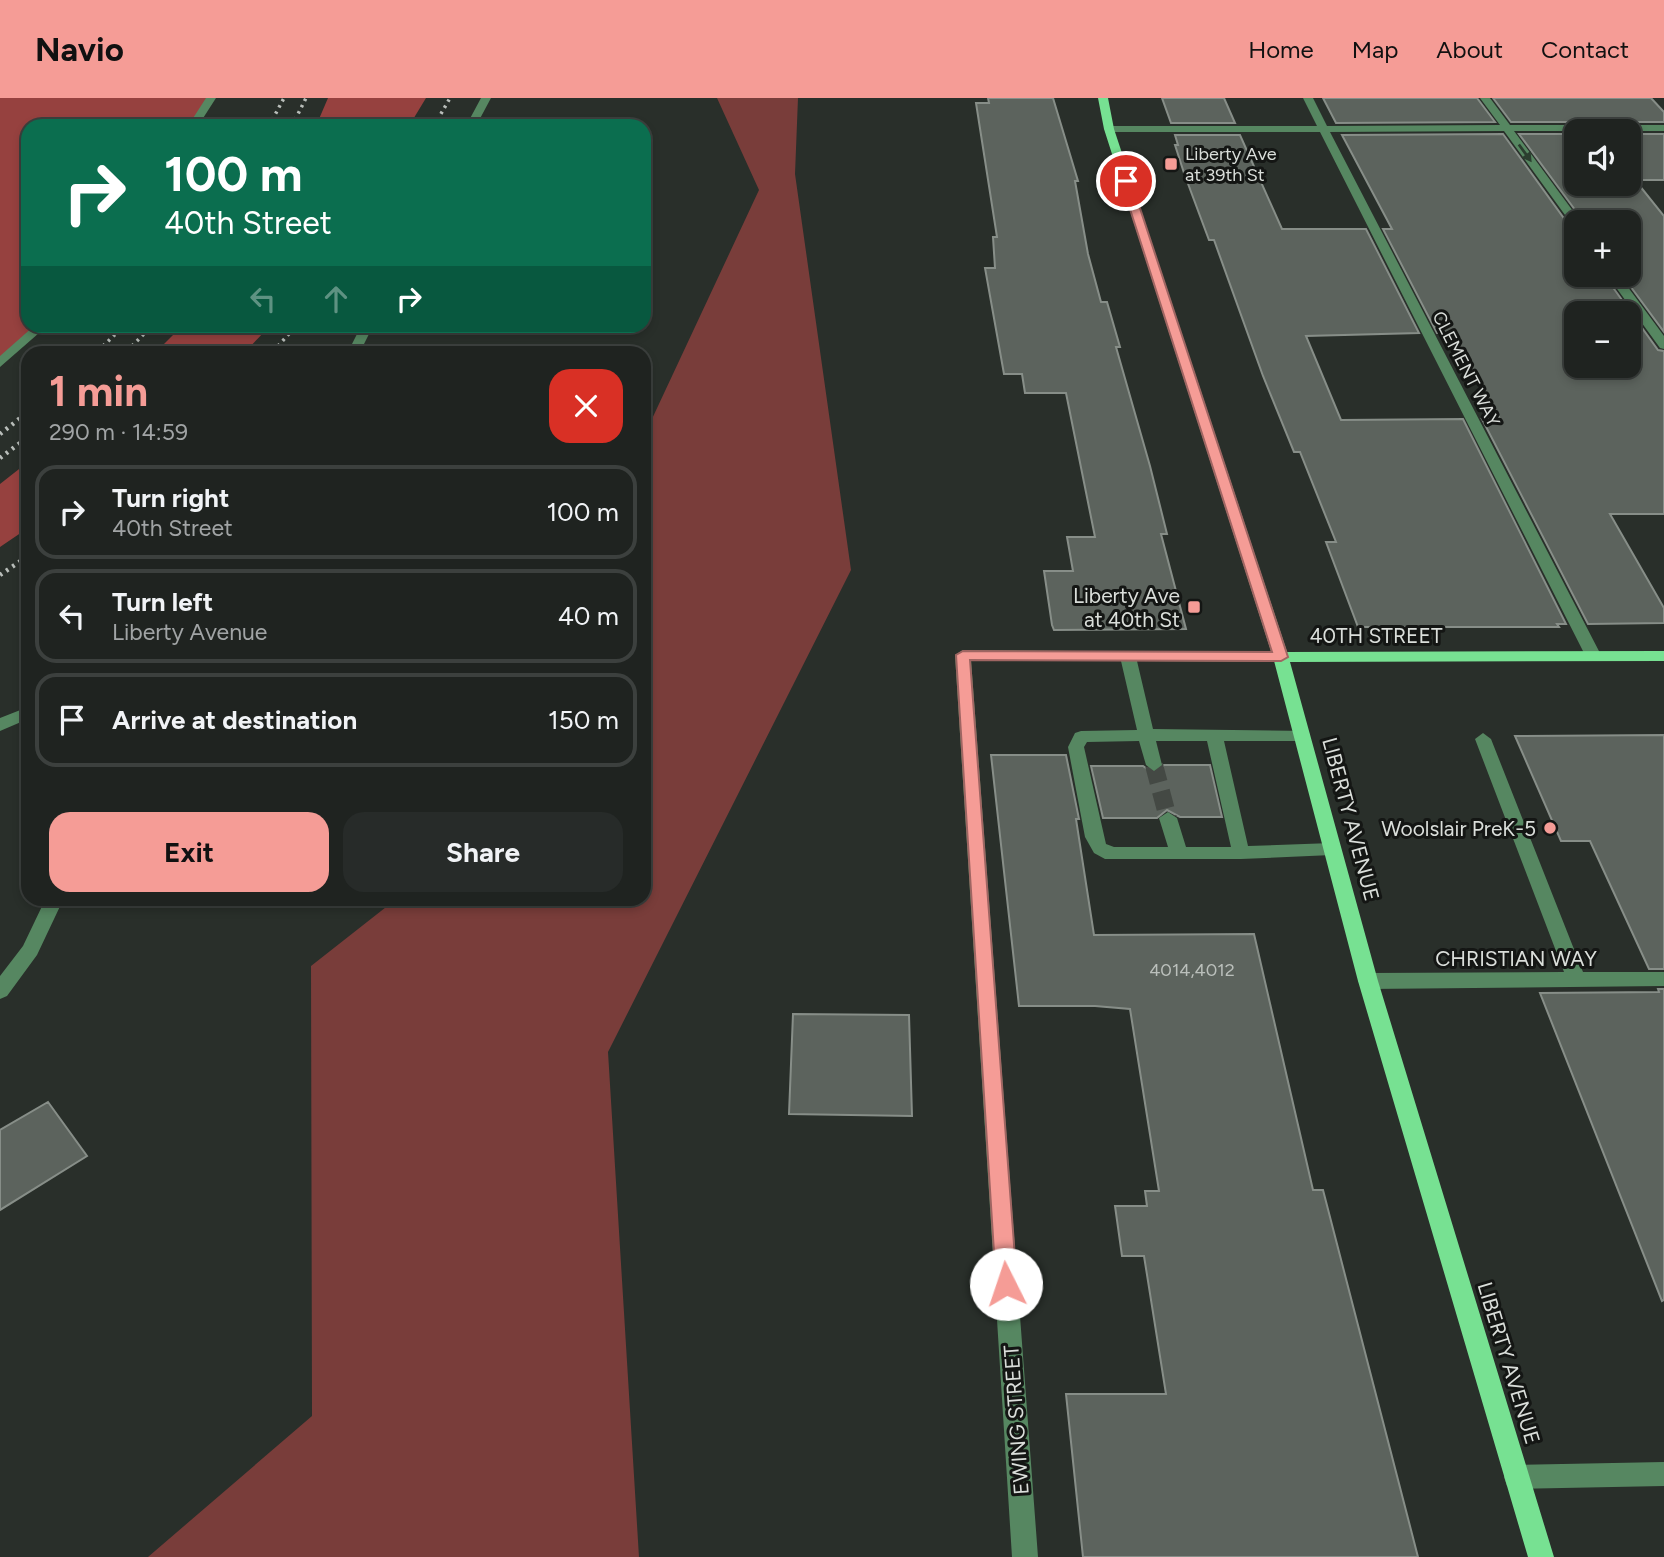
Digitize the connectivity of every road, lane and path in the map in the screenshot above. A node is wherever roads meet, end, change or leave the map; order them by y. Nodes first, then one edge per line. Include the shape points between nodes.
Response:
1 (211, 98) edge
2 (486, 98) edge
3 (1103, 98) edge
4 (1308, 98) edge
5 (1485, 98) edge
6 (198, 119) edge
7 (475, 119) edge
8 (1508, 128) junction
9 (1664, 128) edge
10 (1109, 129) junction
11 (1324, 129) junction
12 (1567, 210) edge
13 (1622, 287) edge
14 (33, 333) edge
15 (1664, 345) edge
16 (0, 363) edge
17 (963, 655) joint
18 (1128, 655) junction
19 (1593, 655) junction
20 (1664, 656) edge
21 (1281, 657) junction
22 (21, 715) edge
23 (0, 725) edge
24 (1146, 735) junction
25 (1214, 735) junction
26 (1301, 735) junction
27 (1483, 739) dead end
28 (1154, 765) tunnel mouth
29 (1168, 818) tunnel mouth
30 (1332, 849) junction
31 (1179, 853) junction
32 (1241, 853) junction
33 (51, 906) edge
34 (1664, 979) edge
35 (1577, 980) junction
36 (1368, 981) junction
37 (0, 991) edge
38 (1664, 1474) edge
39 (1516, 1477) junction
40 (1025, 1557) edge
41 (1541, 1557) edge

1 - 6 street
2 - 7 street
3 - 10 main road, LIBERTY AVENUE
4 - 11 street, CLEMENT WAY
5 - 8 street
8 - 9 street
8 - 11 street
8 -> 12 street
10 - 11 street
10 - 21 main road, LIBERTY AVENUE
11 - 19 street, CLEMENT WAY
13 - 15 street
14 - 16 street
17 - 18 street, 40TH STREET
17 - 40 street, EWING STREET
18 - 21 street, 40TH STREET
18 - 24 street
19 - 20 main road, 40TH STREET
19 - 21 main road, 40TH STREET
21 - 26 main road, LIBERTY AVENUE
22 - 23 street
24 - 25 street
24 - 28 street
24 - 31 street via 1082,737 1076,747 1094,836 1100,848 1111,854
25 - 26 street
25 - 32 street
26 - 30 main road, LIBERTY AVENUE
27 - 35 street
29 - 31 street
30 - 32 street
30 - 36 main road, LIBERTY AVENUE
31 - 32 street
33 - 37 street via 30,950
34 - 35 street, CHRISTIAN WAY
35 - 36 street, CHRISTIAN WAY
36 - 39 main road, LIBERTY AVENUE
38 - 39 street
39 - 41 main road, LIBERTY AVENUE

